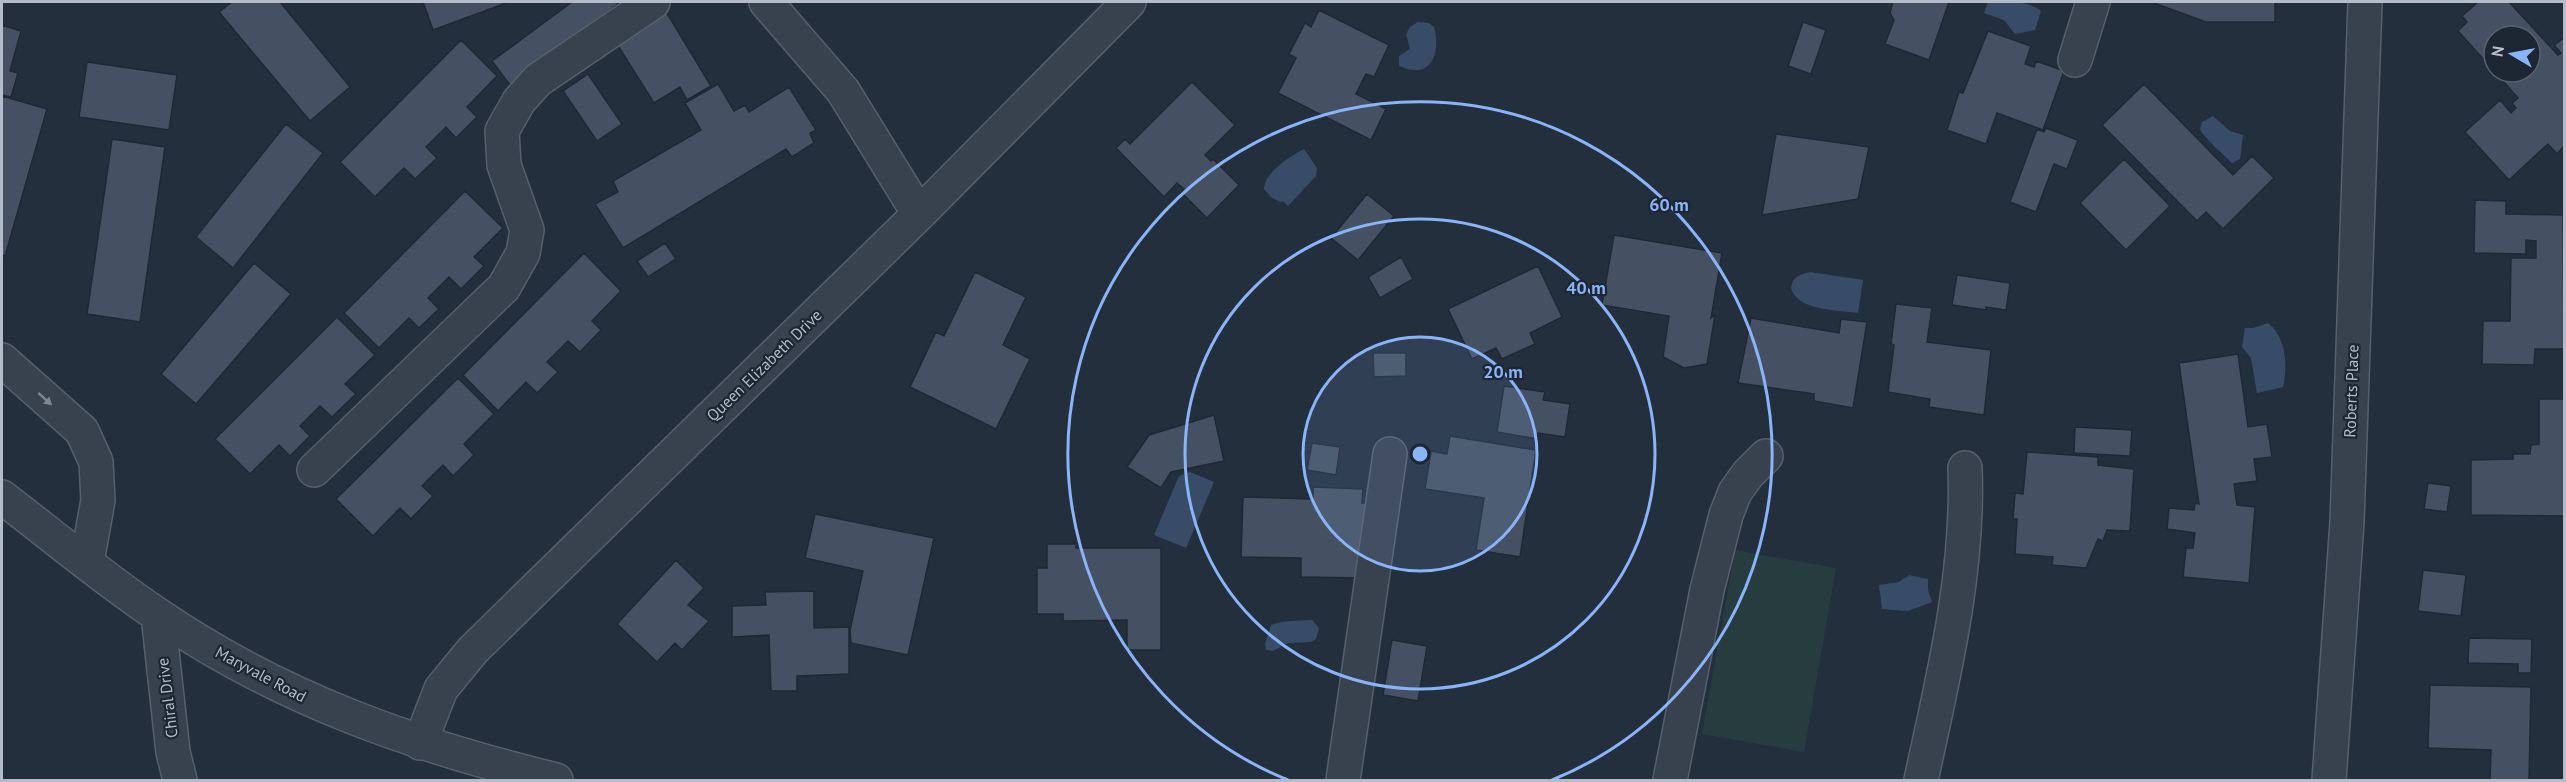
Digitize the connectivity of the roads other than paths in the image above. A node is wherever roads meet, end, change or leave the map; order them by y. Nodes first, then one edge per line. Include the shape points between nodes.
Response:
1 (653, 2) edge
2 (766, 2) edge
3 (1129, 2) edge
4 (2093, 2) edge
5 (2365, 2) edge
6 (2075, 60) dead end
7 (919, 214) junction
8 (2, 360) edge
9 (1390, 454) dead end
10 (1766, 456) dead end
11 (1965, 468) dead end
12 (314, 470) dead end
13 (2, 497) edge
14 (87, 562) junction
15 (158, 615) junction
16 (420, 743) junction
17 (180, 780) edge
18 (556, 780) edge
19 (1343, 780) edge
20 (1670, 780) edge
21 (1921, 780) edge
22 (2329, 780) edge

1 - 12 street via 538,80 519,101 502,131 504,165 527,230 523,253 504,287
2 - 7 street via 843,91
3 - 7 street, Queen Elizabeth Drive
4 - 6 street
5 - 22 street, Roberts Place via 2347,522
7 - 16 street, Queen Elizabeth Drive via 473,650 441,689
8 -> 14 street via 82,431 96,462 98,500
9 - 19 street
10 - 20 street via 1735,492 1726,515 1707,590
11 - 21 street via 1966,512 1958,593
13 - 14 street, Maryvale Road
14 - 15 street, Maryvale Road
15 - 16 street, Maryvale Road via 301,697
15 - 17 street, Chiral Drive via 173,752
16 - 18 street, Maryvale Road

